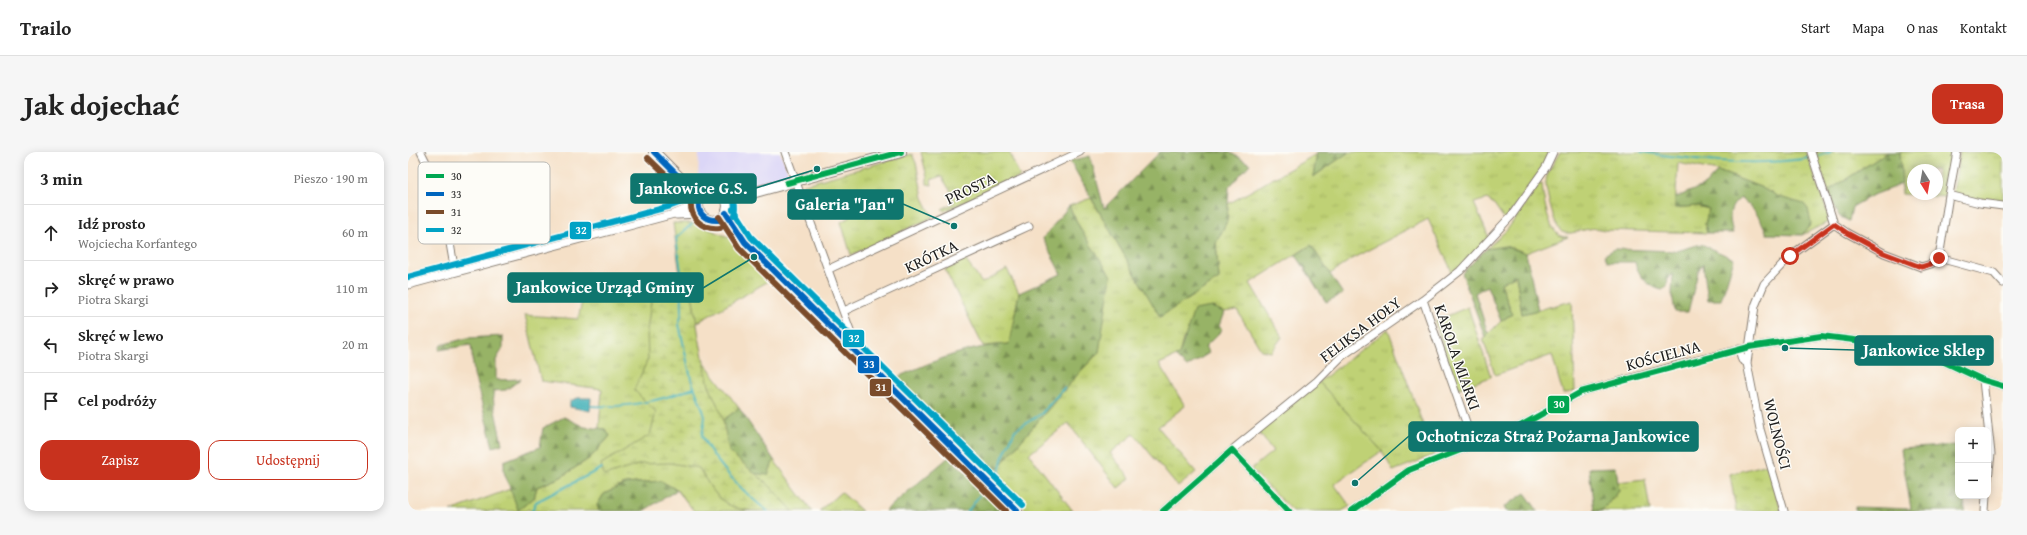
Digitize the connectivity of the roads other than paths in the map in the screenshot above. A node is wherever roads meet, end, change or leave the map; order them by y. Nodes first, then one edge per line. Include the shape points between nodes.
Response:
1 (421, 152) edge
2 (654, 152) edge
3 (785, 152) edge
4 (901, 152) edge
5 (1080, 152) edge
6 (1553, 152) edge
7 (1812, 152) edge
8 (1958, 152) edge
9 (426, 162) edge
10 (796, 180) junction
11 (1949, 195) junction
12 (701, 203) junction
13 (2003, 206) edge
14 (725, 209) junction
15 (1834, 224) junction
16 (1029, 226) dead end
17 (451, 244) edge
18 (1939, 258) junction
19 (829, 268) junction
20 (456, 272) junction
21 (2003, 283) edge
22 (408, 285) edge
23 (1423, 300) junction
24 (844, 311) junction
25 (854, 341) dead end
26 (1749, 347) junction
27 (1739, 350) junction
28 (1747, 363) junction
29 (1983, 380) junction
30 (2003, 386) edge
31 (1474, 445) junction
32 (1232, 450) junction
33 (1990, 463) edge
34 (1986, 499) edge
35 (1018, 511) edge
36 (1163, 511) edge
37 (1289, 511) edge
38 (1352, 511) edge
39 (1784, 511) edge
40 (1985, 511) edge

1 - 9 street
2 - 12 main road
3 - 10 street
4 - 10 main road
5 - 19 street, PROSTA
6 - 23 street, FELIKSA HOŁY via 1546,167 1512,215 1460,271
7 - 15 street
8 - 11 street
10 - 14 main road via 752,193
10 - 19 street
11 - 13 street
11 - 18 street
12 - 14 main road via 710,220
12 - 14 main road via 715,191
12 - 20 street via 674,214
14 - 35 main road via 739,235
15 - 18 street via 1884,253 1921,267
15 - 26 street, WOLNOŚCI via 1790,256 1764,284 1755,306
16 - 24 street, KRÓTKA
17 - 20 street
18 - 21 street via 1994,273
19 - 24 street
20 - 22 street
23 - 31 street, KAROLA MIARKI
23 - 32 street, FELIKSA HOŁY via 1342,356 1317,381
24 - 25 street
26 - 27 street, KOŚCIELNA
26 - 28 street, WOLNOŚCI
26 - 29 street, KOŚCIELNA via 1821,336 1879,343 1925,353
27 - 28 street, WOLNOŚCI via 1742,360
27 - 31 street, KOŚCIELNA via 1581,392 1515,429
28 - 39 street, WOLNOŚCI via 1760,429
29 - 30 street, KOŚCIELNA
29 - 33 street
31 - 38 street, KOŚCIELNA via 1409,470
32 - 36 street, FELIKSA HOŁY
32 - 37 street
34 - 40 street

